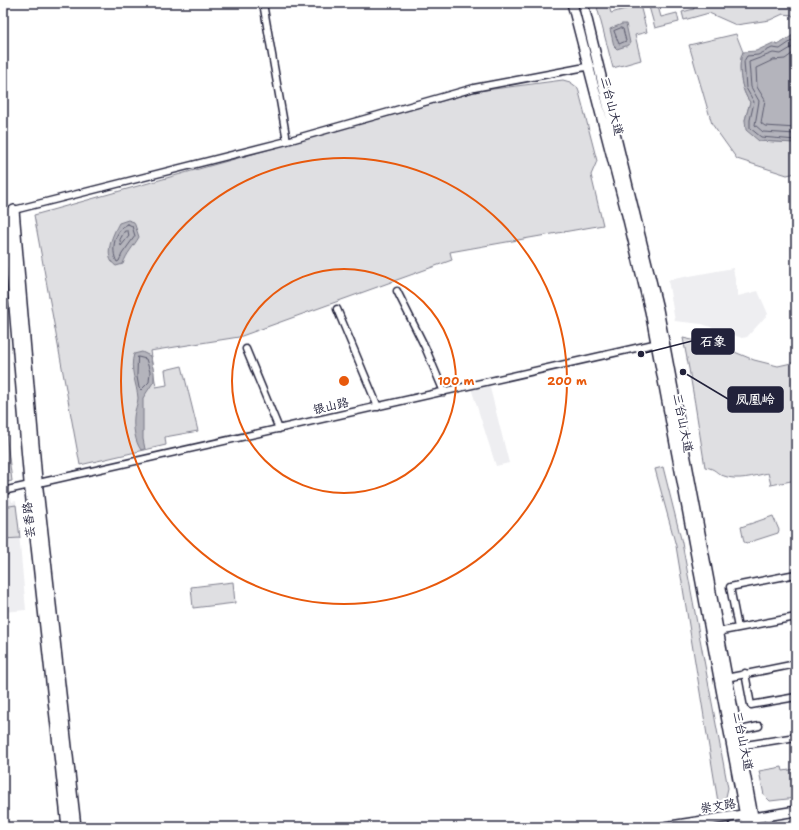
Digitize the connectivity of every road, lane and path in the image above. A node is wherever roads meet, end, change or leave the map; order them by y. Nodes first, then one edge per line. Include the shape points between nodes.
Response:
1 (262, 3) edge
2 (572, 3) edge
3 (583, 3) edge
4 (594, 65) junction
5 (287, 141) junction
6 (8, 212) edge
7 (397, 291) dead end
8 (337, 309) dead end
9 (660, 343) junction
10 (246, 350) dead end
11 (444, 392) junction
12 (378, 407) junction
13 (279, 429) junction
14 (33, 485) junction
15 (3, 491) edge
16 (796, 574) edge
17 (796, 617) edge
18 (738, 628) junction
19 (717, 632) junction
20 (796, 664) edge
21 (745, 673) junction
22 (726, 678) junction
23 (796, 697) edge
24 (759, 726) dead end
25 (736, 731) junction
26 (796, 737) edge
27 (739, 746) junction
28 (796, 811) edge
29 (750, 821) edge
30 (67, 827) edge
31 (76, 827) edge
32 (664, 827) edge
33 (732, 827) edge

1 - 5 street
2 - 4 main road, 三台山大道
3 - 4 main road, 三台山大道
4 - 5 street via 474,88
4 - 9 main road, 三台山大道 via 627,215
5 - 6 street
6 - 14 main road, 芸香路
7 - 11 street
8 - 12 street
9 - 11 street, 银山路
9 - 19 main road, 三台山大道
9 - 29 main road, 三台山大道
10 - 13 street
11 - 12 street, 银山路
12 - 13 street, 银山路
13 - 14 street, 银山路
14 - 15 street, 银山路
14 - 30 main road, 芸香路
14 - 31 main road, 芸香路
16 - 18 street via 730,587
17 - 18 street
18 - 19 street
19 - 22 main road, 三台山大道
20 - 21 street
21 - 22 street
21 - 23 street via 751,705
22 - 25 main road, 三台山大道
24 - 25 street
25 - 27 main road, 三台山大道
26 - 27 street
27 - 29 main road, 三台山大道
28 - 29 main road
29 - 32 main road, 崇文路
29 - 33 main road, 崇文路

